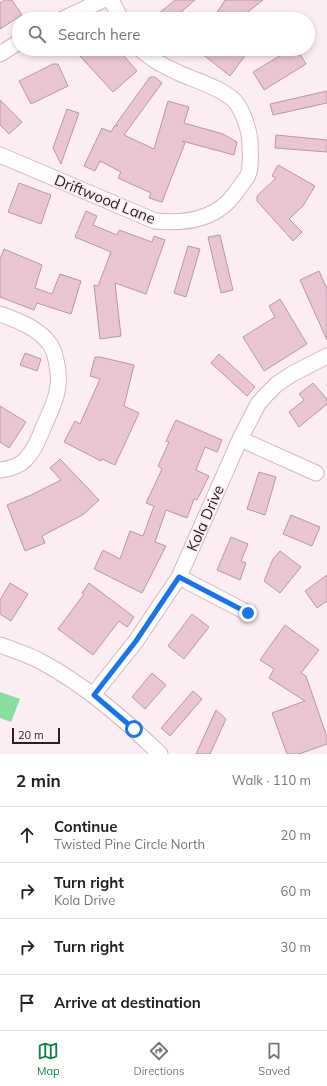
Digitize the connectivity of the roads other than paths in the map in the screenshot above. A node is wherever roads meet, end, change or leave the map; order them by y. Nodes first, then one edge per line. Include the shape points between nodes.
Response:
1 (103, 0) edge
2 (112, 0) edge
3 (78, 12) edge
4 (117, 12) edge
5 (12, 46) edge
6 (0, 54) edge
7 (147, 56) edge
8 (0, 155) edge
9 (0, 314) edge
10 (327, 356) edge
11 (240, 439) junction
12 (0, 470) edge
13 (316, 473) dead end
14 (179, 577) junction
15 (248, 613) dead end
16 (0, 645) edge
17 (94, 695) junction
18 (160, 754) edge

1 - 3 street
2 - 4 street
5 - 6 street
7 - 8 street, Driftwood Lane via 229,97 237,104 250,131 248,176 228,202 209,215 192,221 154,221
9 - 12 street via 37,331 50,344 59,379 56,398 34,450 18,465
10 - 11 street, Kola Drive via 292,374 266,395 258,404
11 - 13 street
11 - 14 street, Kola Drive
14 - 15 street
14 - 17 street, Kola Drive via 136,641
16 - 17 street via 38,660
17 - 18 street

